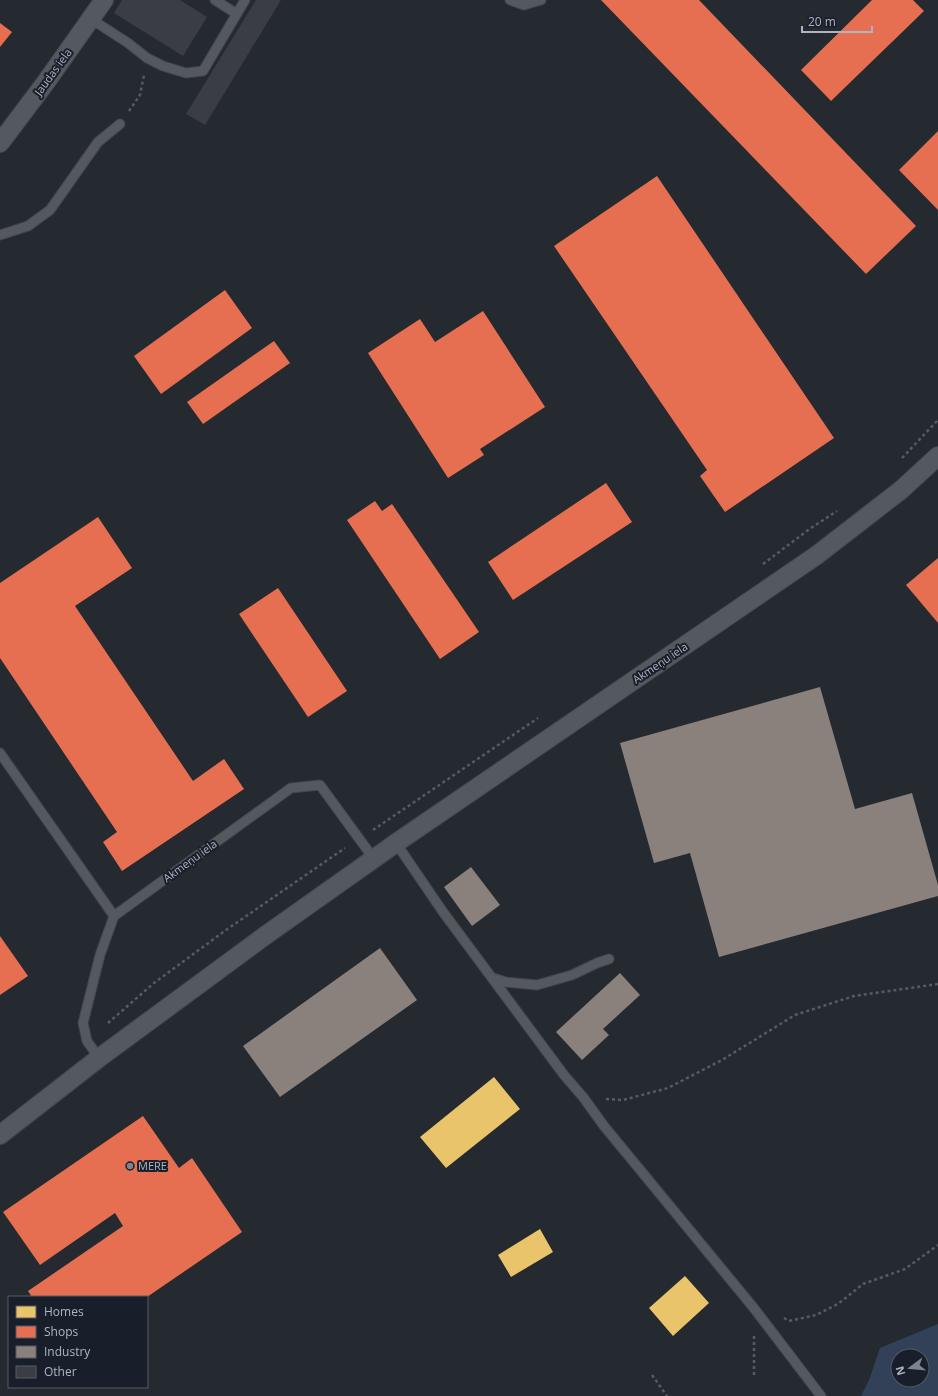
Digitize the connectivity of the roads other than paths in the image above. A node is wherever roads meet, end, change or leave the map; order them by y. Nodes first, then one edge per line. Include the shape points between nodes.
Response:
1 (104, 0) edge
2 (215, 0) edge
3 (245, 0) edge
4 (510, 0) edge
5 (541, 0) edge
6 (237, 14) junction
7 (91, 19) junction
8 (120, 124) road end
9 (0, 144) edge
10 (0, 235) edge
11 (938, 456) edge
12 (0, 753) edge
13 (396, 843) junction
14 (374, 859) junction
15 (114, 916) junction
16 (609, 959) dead end
17 (493, 978) junction
18 (99, 1058) junction
19 (0, 1135) edge
20 (821, 1396) edge

1 - 7 street, Jaudas iela
2 - 6 lane
3 - 6 lane
4 - 5 lane via 524,5
6 - 7 lane via 203,70 186,73 147,58
7 - 9 street, Jaudas iela
8 - 10 lane via 98,142 50,210 28,226
11 - 13 street, Akmeņu iela via 900,490 817,555
12 - 15 lane
13 - 14 street, Akmeņu iela
13 - 17 lane via 443,912
14 - 15 lane, Akmeņu iela via 320,785 291,788
14 - 18 street, Akmeņu iela
15 - 18 lane via 100,955 83,1023 87,1041
16 - 17 lane via 572,975 537,985
17 - 20 lane via 604,1126 753,1307
18 - 19 street, Akmeņu iela

